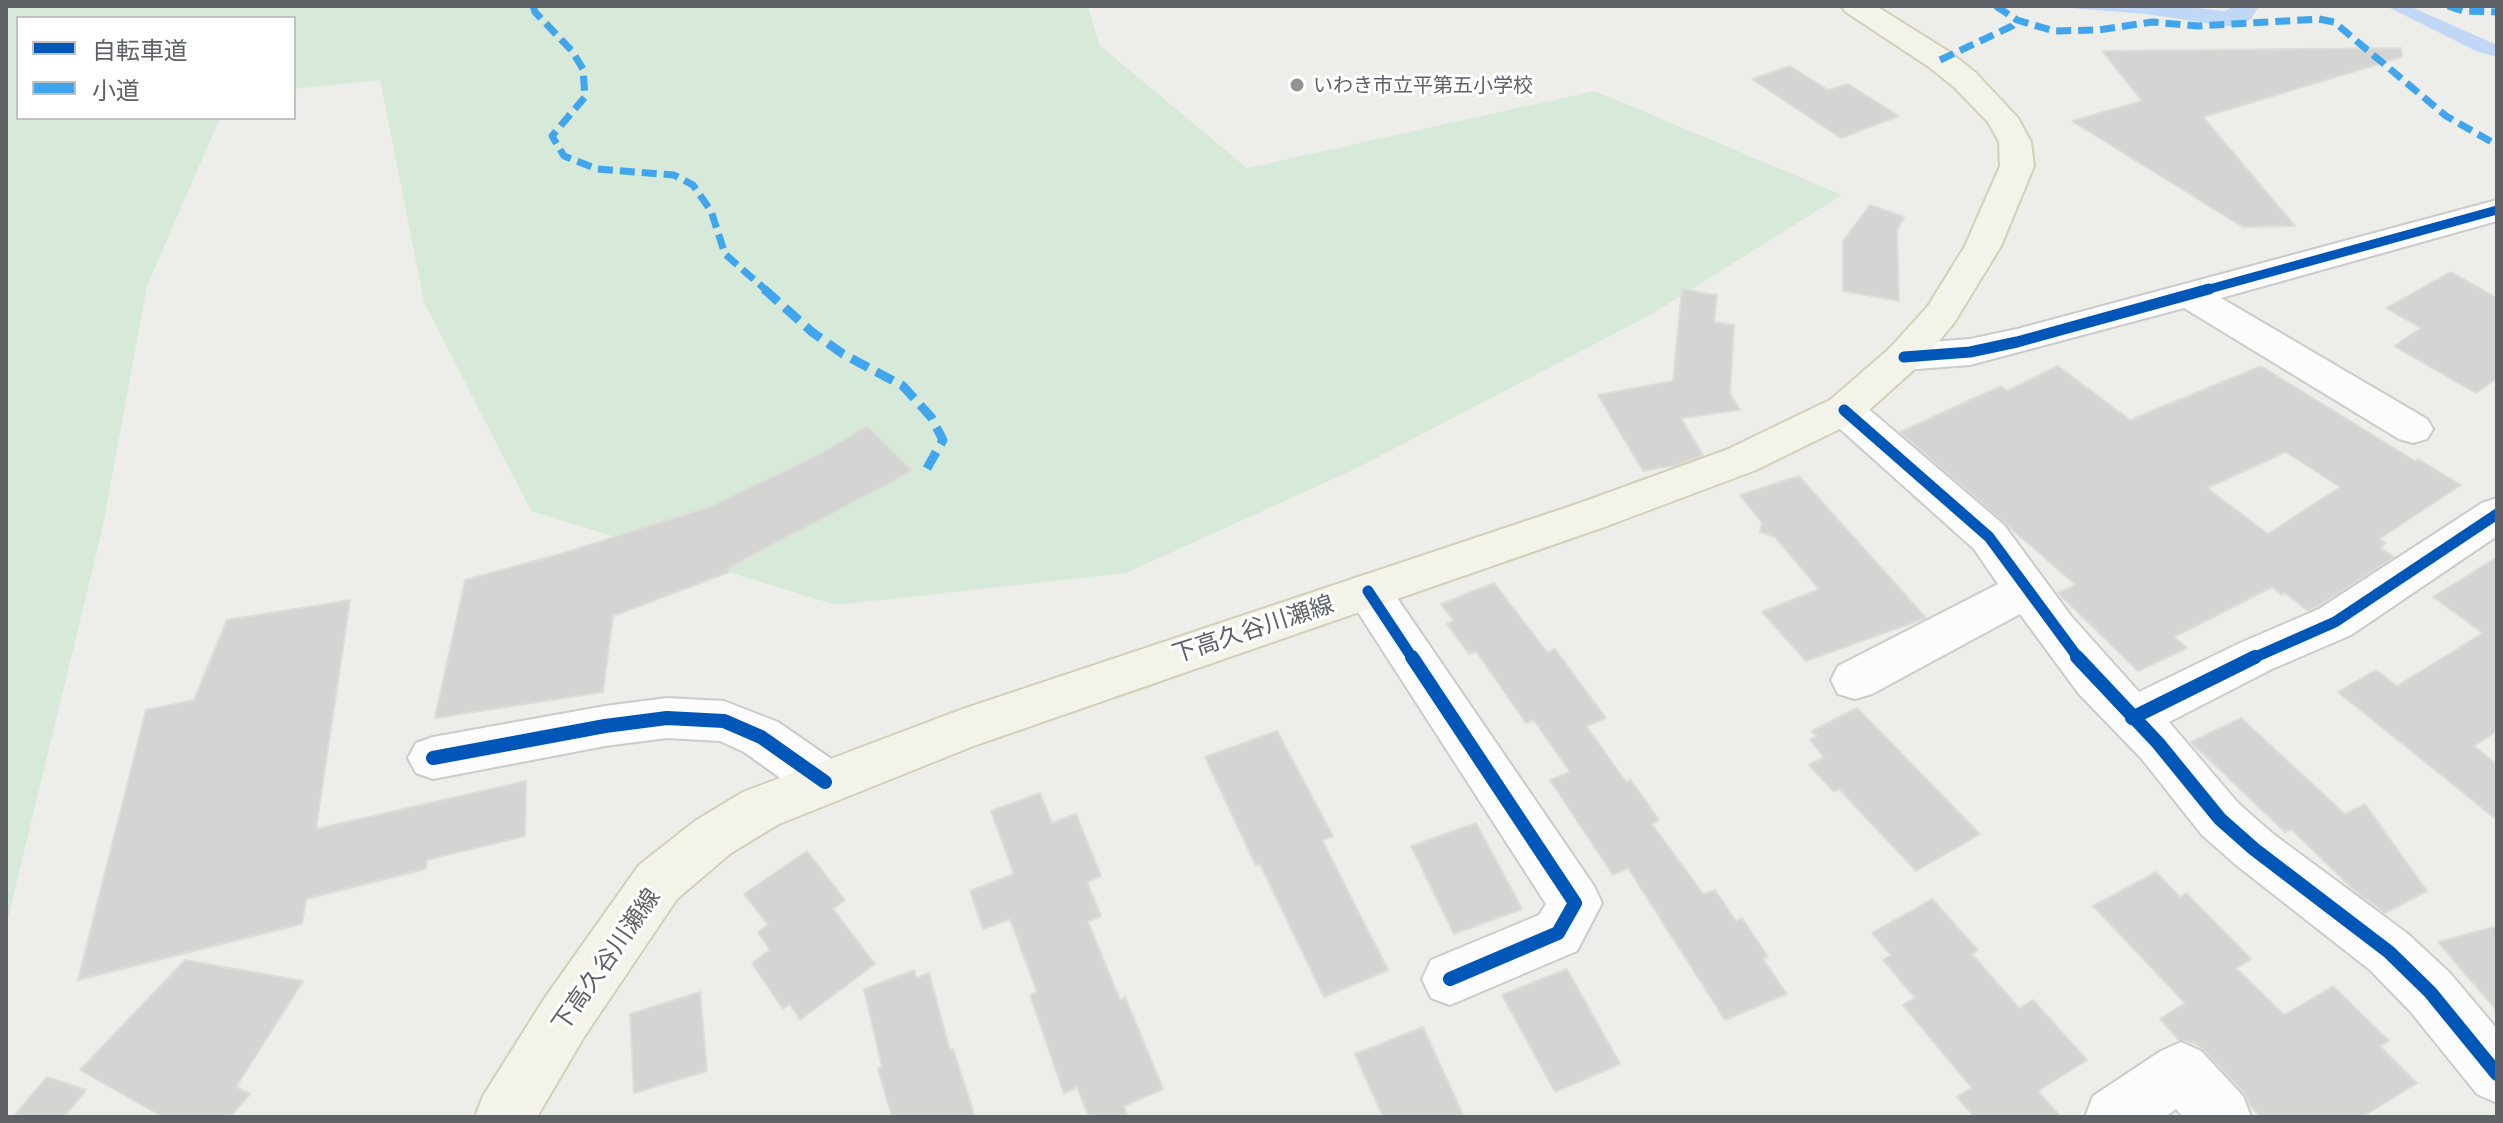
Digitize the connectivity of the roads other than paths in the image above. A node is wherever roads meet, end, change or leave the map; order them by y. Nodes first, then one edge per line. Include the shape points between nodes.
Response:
1 (1856, 6) edge
2 (2491, 216) edge
3 (2189, 295) junction
4 (1904, 357) junction
5 (1844, 410) junction
6 (2413, 429) dead end
7 (2497, 514) edge
8 (2028, 589) junction
9 (1368, 591) junction
10 (1855, 680) dead end
11 (2132, 718) junction
12 (433, 758) dead end
13 (825, 782) junction
14 (1450, 979) dead end
15 (2497, 1074) edge
16 (504, 1117) edge
17 (2114, 1117) edge
18 (2222, 1117) edge

1 - 4 main road, 下高久谷川瀬線 via 1965,80 2002,118 2015,142 2017,166 1983,246 1941,314
2 - 3 street
3 - 4 street via 1994,347
3 - 6 street
4 - 5 main road, 下高久谷川瀬線
5 - 8 street via 1978,527
5 - 9 main road, 下高久谷川瀬線 via 1741,460
7 - 11 street via 2335,622
8 - 10 street
8 - 11 street via 2055,629
9 - 13 main road, 下高久谷川瀬線 via 960,730
9 - 14 street via 1575,903 1558,933
11 - 15 street via 2220,819 2389,952 2430,992
12 - 13 street via 667,718 724,721 761,737
13 - 16 main road, 下高久谷川瀬線 via 761,808 713,837 658,882 564,1018
17 - 18 street via 2181,1071

